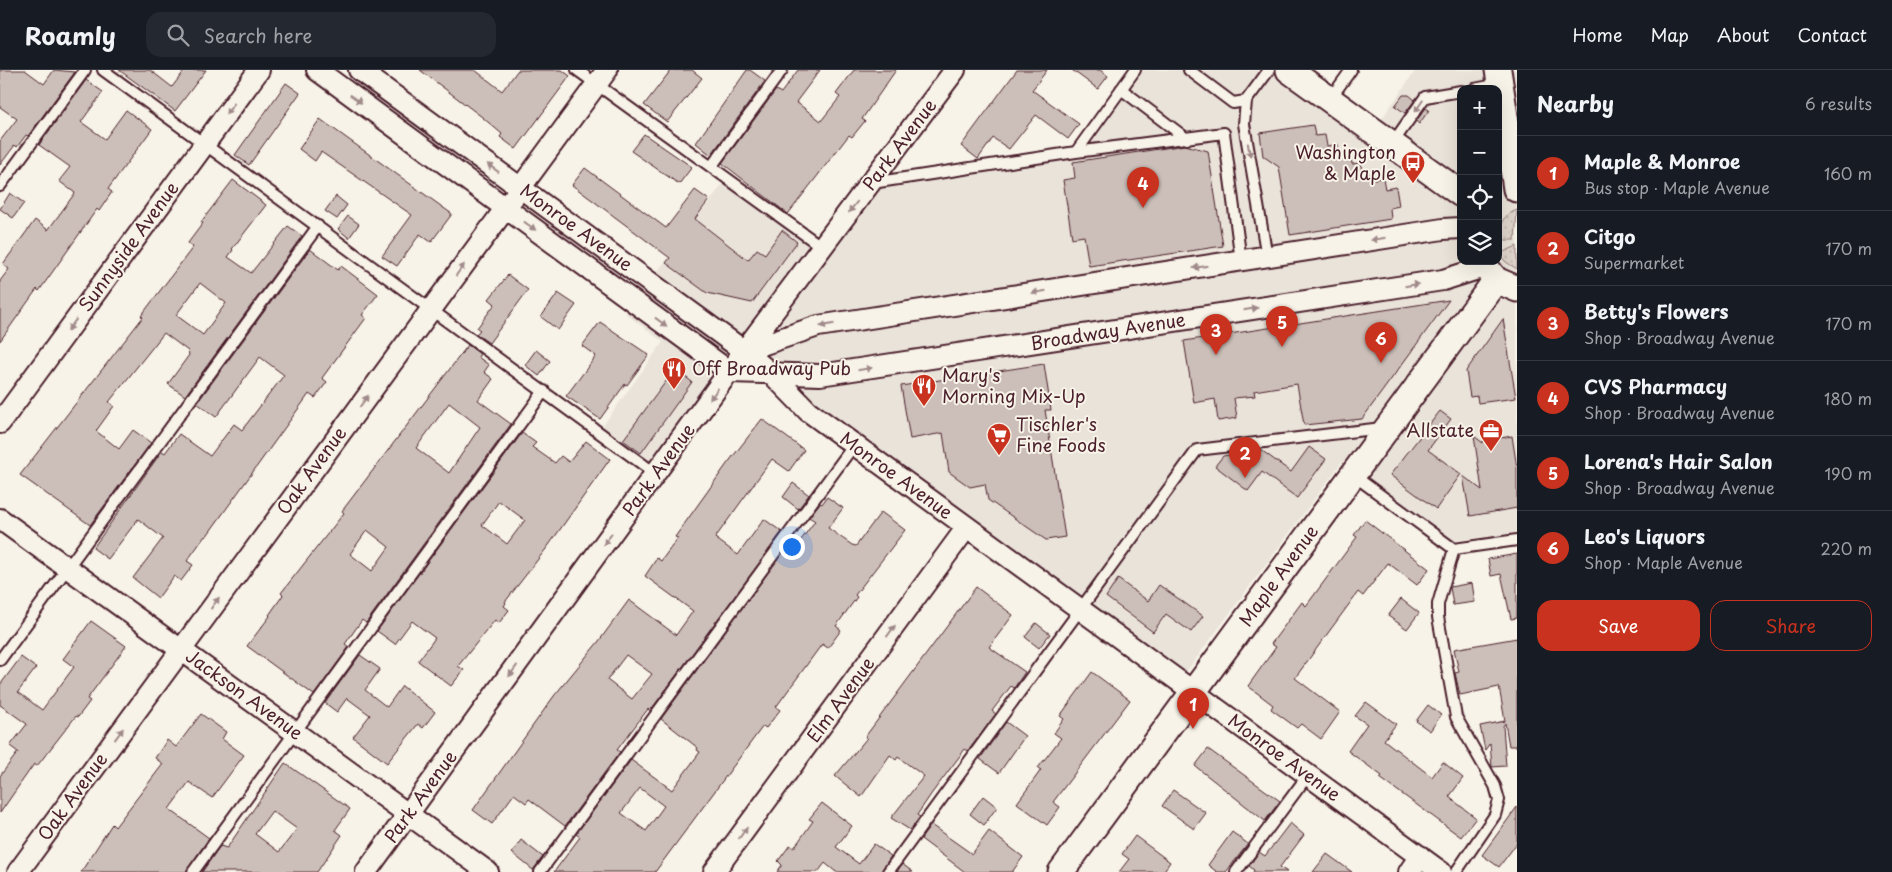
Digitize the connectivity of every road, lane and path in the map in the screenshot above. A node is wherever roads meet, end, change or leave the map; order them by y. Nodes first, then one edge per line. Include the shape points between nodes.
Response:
1 (85, 70) edge
2 (103, 70) edge
3 (259, 70) edge
4 (317, 70) edge
5 (359, 70) edge
6 (577, 70) edge
7 (782, 70) edge
8 (955, 70) edge
9 (1135, 70) edge
10 (1189, 70) edge
11 (1269, 70) edge
12 (1289, 70) edge
13 (1351, 70) edge
14 (602, 77) edge
15 (1499, 77) edge
16 (1482, 85) edge
17 (1121, 89) junction
18 (1457, 92) edge
19 (1330, 99) junction
20 (1246, 102) junction
21 (1187, 139) junction
22 (205, 144) junction
23 (1392, 145) junction
24 (1076, 152) junction
25 (710, 167) junction
26 (872, 183) junction
27 (0, 186) edge
28 (520, 188) junction
29 (1457, 191) edge
30 (1510, 192) edge
31 (505, 208) junction
32 (318, 226) junction
33 (1457, 228) edge
34 (822, 247) junction
35 (1267, 257) junction
36 (1241, 261) junction
37 (1495, 274) edge
38 (432, 309) junction
39 (744, 351) junction
40 (730, 372) junction
41 (772, 374) junction
42 (544, 392) junction
43 (0, 423) edge
44 (1388, 428) junction
45 (854, 445) junction
46 (656, 474) junction
47 (1353, 475) junction
48 (0, 519) edge
49 (967, 527) junction
50 (1517, 540) edge
51 (1454, 549) junction
52 (67, 568) junction
53 (1080, 610) junction
54 (181, 649) junction
55 (0, 660) edge
56 (1194, 692) junction
57 (296, 732) junction
58 (1308, 775) junction
59 (408, 815) junction
60 (1414, 864) edge
61 (18, 872) edge
62 (193, 872) edge
63 (366, 872) edge
64 (488, 872) edge
65 (540, 872) edge
66 (714, 872) edge
67 (888, 872) edge
68 (1061, 872) edge
69 (1236, 872) edge
70 (1441, 872) edge
71 (1456, 872) edge

1 - 27 lane
2 - 22 lane
3 -> 22 street, Sunnyside Avenue
4 -> 31 street, Monroe Avenue
28 -> 5 street, Monroe Avenue
6 - 14 lane
7 - 25 lane
8 - 26 street, Park Avenue
9 - 17 lane
10 - 20 lane via 1233,103
11 - 20 lane
12 - 19 street
13 - 19 lane
14 - 25 lane
14 - 28 street, Oak Avenue
15 - 16 lane
15 - 30 street
17 - 21 lane
17 - 24 lane
18 -> 23 lane via 1425,97
19 - 23 street
20 -> 35 lane via 1244,124
21 - 24 lane
21 - 36 lane via 1224,133
22 - 32 lane
22 -> 43 street, Sunnyside Avenue
23 - 29 street
24 - 26 lane
25 - 34 lane
26 -> 34 street, Park Avenue
28 - 31 street, Oak Avenue
28 - 39 street, Monroe Avenue
38 -> 31 street, Oak Avenue
31 -> 40 street, Monroe Avenue
32 - 38 lane
32 - 52 lane
33 -> 35 street
34 - 39 street, Park Avenue
35 - 36 street
36 -> 39 street via 818,326
41 -> 37 street, Broadway Avenue via 820,376
37 - 44 street, Maple Avenue
38 - 42 lane
54 -> 38 street, Oak Avenue
39 - 40 street, Park Avenue
39 - 41 street, Monroe Avenue
40 - 41 street, Broadway Avenue
40 -> 46 street, Park Avenue
41 - 45 street, Monroe Avenue via 808,411
42 - 46 lane
42 - 57 lane
44 - 47 street, Maple Avenue
44 - 53 lane via 1197,450
45 - 49 street, Monroe Avenue
45 - 65 lane
46 -> 59 street, Park Avenue
47 - 51 lane
47 - 56 street, Maple Avenue
48 - 52 street, Jackson Avenue
49 - 53 street, Monroe Avenue
66 -> 49 street, Elm Avenue
50 - 51 lane
51 - 71 lane via 1438,604 1438,617 1456,717 1495,786 1499,800 1495,815
52 - 54 street, Jackson Avenue
52 - 55 lane
53 - 56 street, Monroe Avenue
53 - 67 lane
54 - 57 street, Jackson Avenue
61 -> 54 street, Oak Avenue
56 - 58 street, Monroe Avenue
56 - 68 street, Maple Avenue
57 - 59 street, Jackson Avenue
57 - 62 lane
58 - 60 street, Monroe Avenue
58 - 69 lane
59 - 63 street, Park Avenue
59 - 64 street, Jackson Avenue
60 - 70 street, Monroe Avenue

